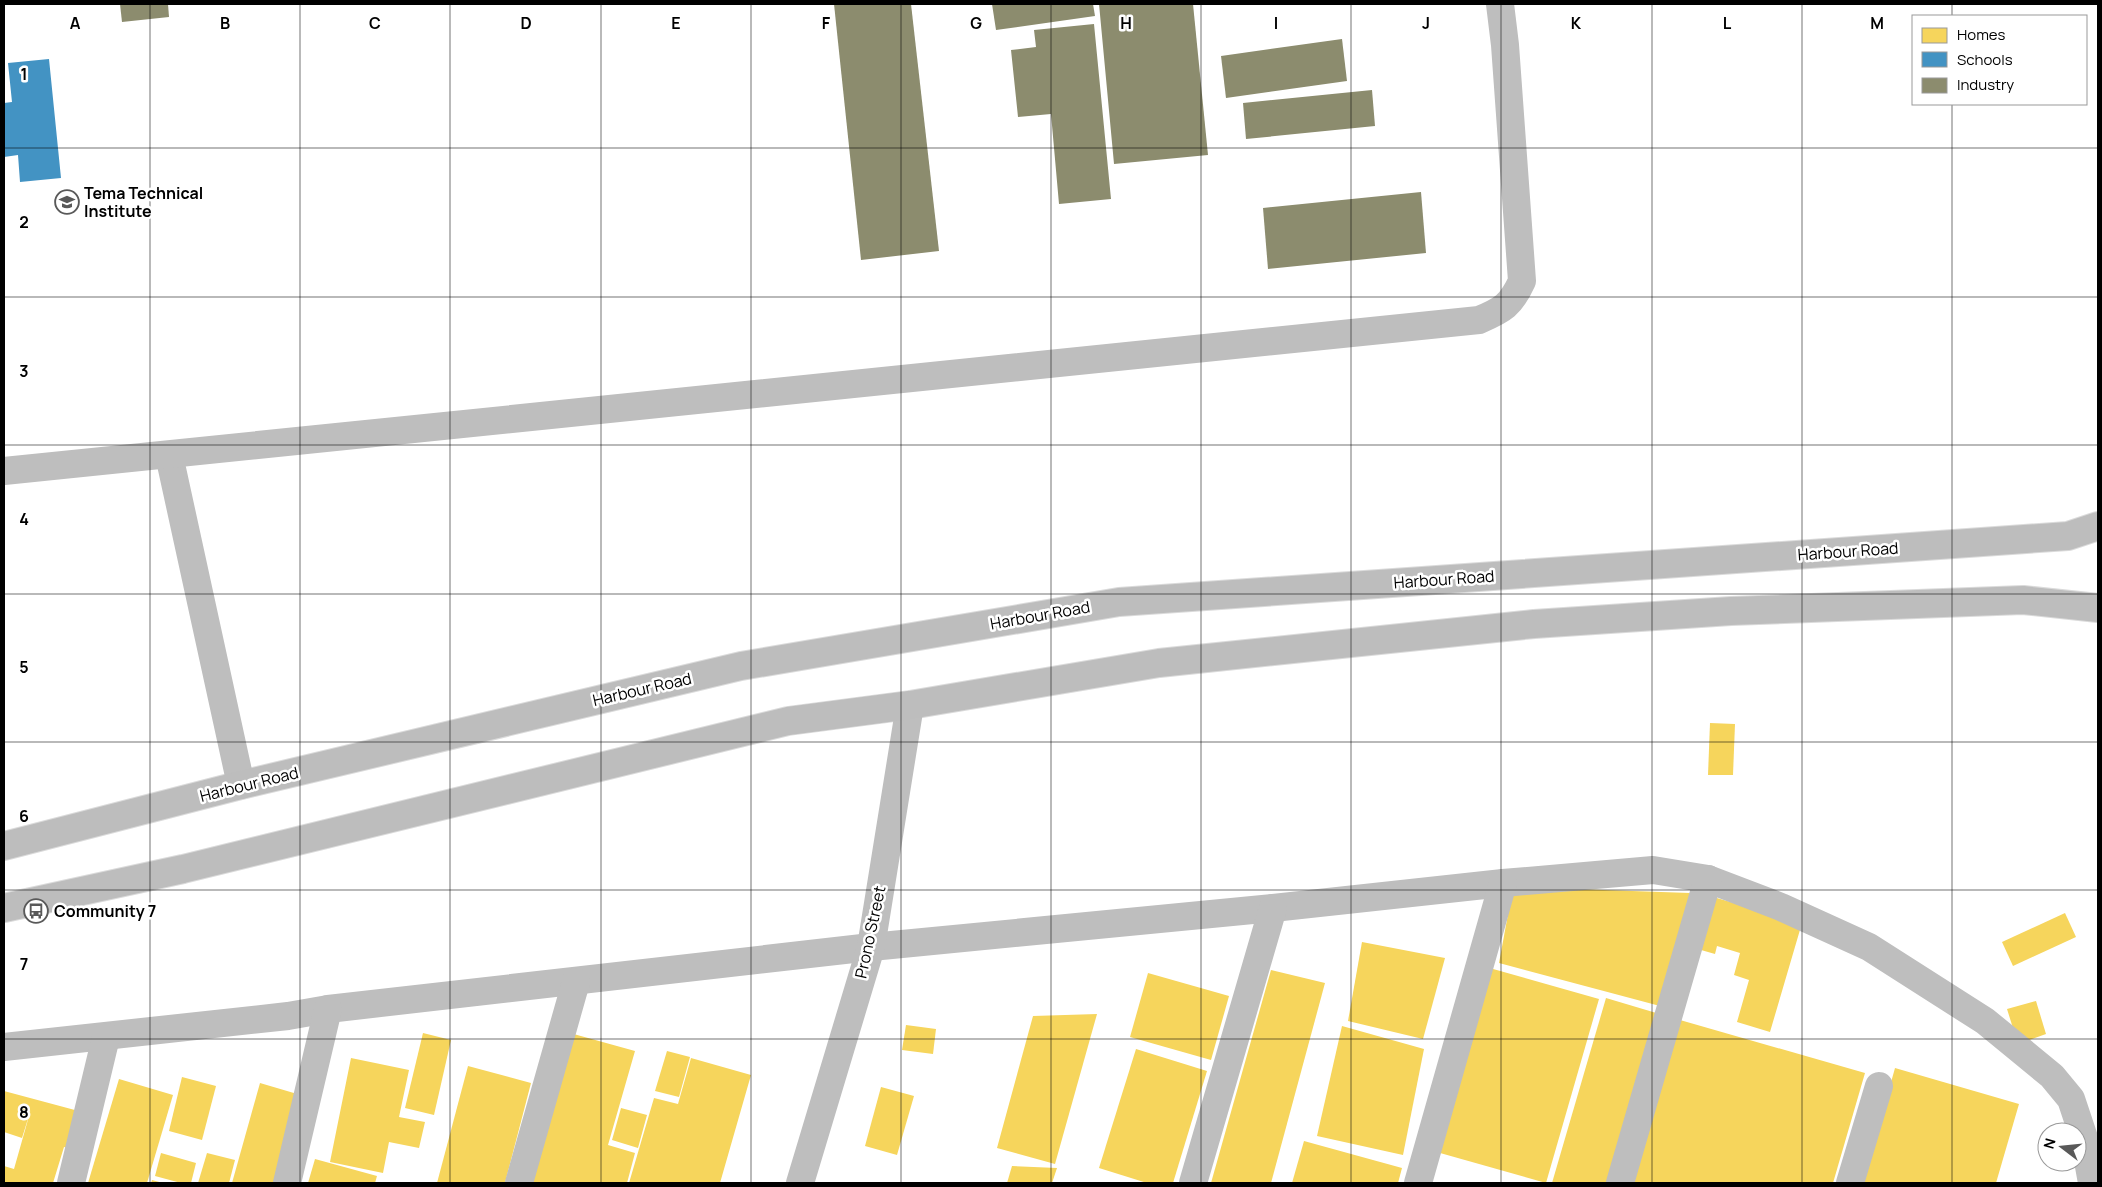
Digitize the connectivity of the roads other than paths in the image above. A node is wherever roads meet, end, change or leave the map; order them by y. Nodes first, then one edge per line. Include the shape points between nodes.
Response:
1 (1500, 4) edge
2 (169, 455) junction
3 (4, 471) edge
4 (2098, 526) edge
5 (2098, 608) edge
6 (910, 705) junction
7 (241, 785) junction
8 (4, 846) edge
9 (1708, 879) junction
10 (1503, 882) junction
11 (4, 908) edge
12 (1273, 908) junction
13 (871, 947) junction
14 (576, 982) junction
15 (328, 1009) junction
16 (106, 1037) junction
17 (4, 1047) edge
18 (1879, 1086) dead end
19 (71, 1183) edge
20 (287, 1183) edge
21 (519, 1183) edge
22 (800, 1183) edge
23 (1193, 1183) edge
24 (1418, 1183) edge
25 (1620, 1183) edge
26 (1850, 1183) edge
27 (2092, 1183) edge

1 - 2 street via 1522,281 1514,298 1500,312 1479,320
2 - 3 street
2 - 7 street
4 - 7 highway, Harbour Road via 2068,536 1119,602 740,666
5 - 6 highway via 2013,600 1730,611 1534,624 1159,663
6 - 11 highway via 788,720 183,869
6 - 13 street, Prono Street
7 - 8 highway, Harbour Road
9 - 10 street via 1654,870
9 - 25 street
9 - 27 street via 1869,946 1985,1021 2052,1076 2071,1099 2084,1138
10 - 12 street
10 - 24 street
12 - 13 street
12 - 23 street
13 - 14 street
13 - 22 street, Prono Street
14 - 15 street
14 - 21 street
15 - 16 street
15 - 20 street
16 - 17 street
16 - 19 street
18 - 26 street

